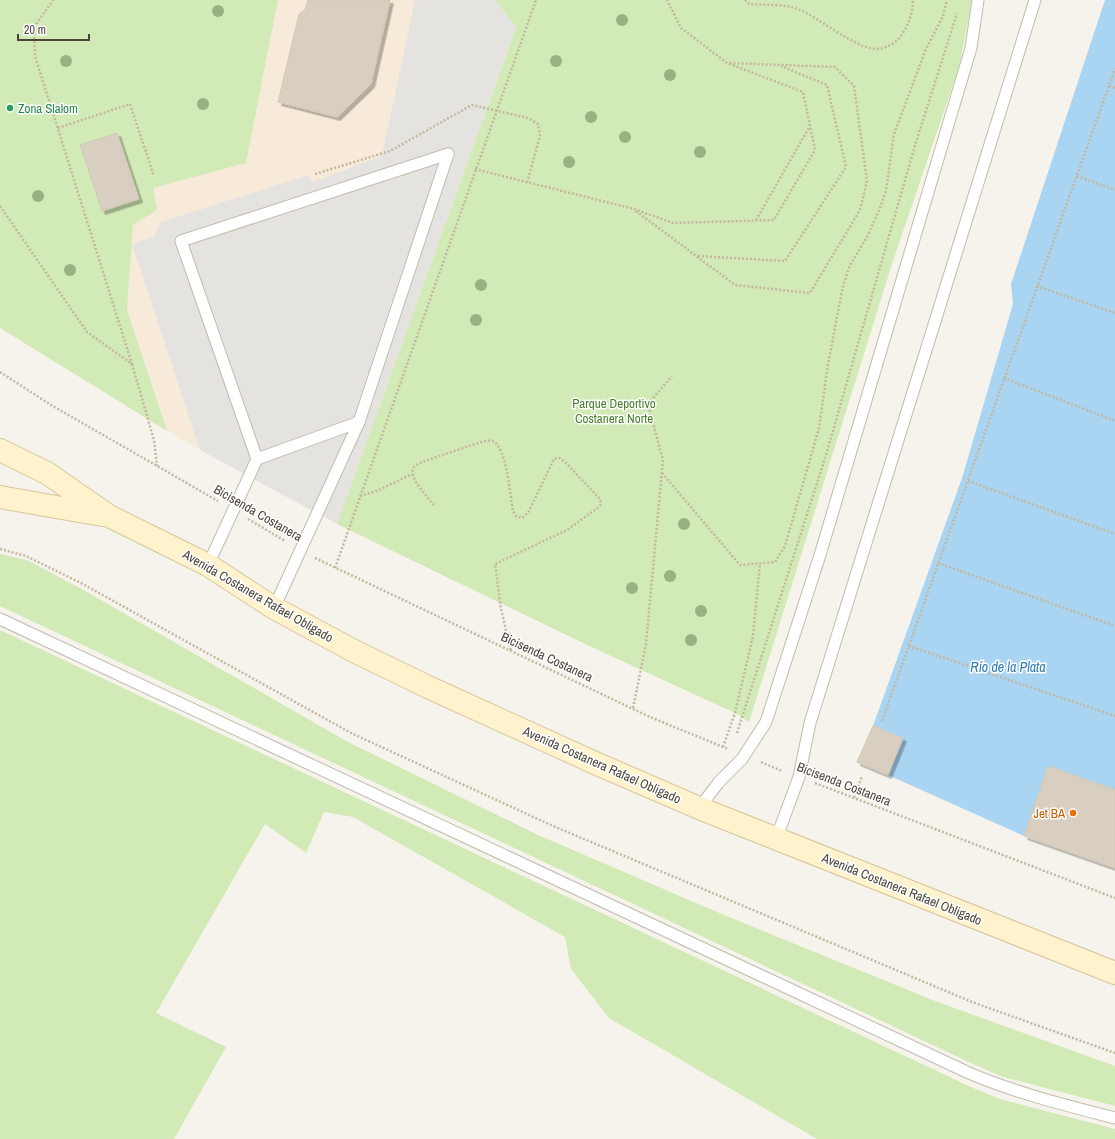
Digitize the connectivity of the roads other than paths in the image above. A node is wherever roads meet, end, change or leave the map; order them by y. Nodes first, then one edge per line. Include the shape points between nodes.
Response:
1 (978, 0) edge
2 (1035, 0) edge
3 (359, 422) junction
4 (0, 451) edge
5 (257, 459) junction
6 (0, 497) edge
7 (109, 516) junction
8 (208, 565) junction
9 (274, 608) junction
10 (0, 619) edge
11 (699, 808) junction
12 (776, 839) junction
13 (1115, 973) edge
14 (1115, 1118) edge

1 - 11 lane via 970,48 820,554 766,722 744,756
2 - 12 lane via 810,723 799,777
3 - 5 lane
3 - 5 lane via 448,154 181,242
3 - 9 lane
4 - 7 main road, Avenida Costanera Rafael Obligado via 47,473
5 - 8 lane
6 - 7 main road, Avenida Costanera Rafael Obligado
7 - 8 main road, Avenida Costanera Rafael Obligado
8 - 9 main road, Avenida Costanera Rafael Obligado
9 - 11 main road, Avenida Costanera Rafael Obligado via 428,687
10 - 14 lane via 998,1086
11 - 12 main road, Avenida Costanera Rafael Obligado
12 - 13 main road, Avenida Costanera Rafael Obligado

